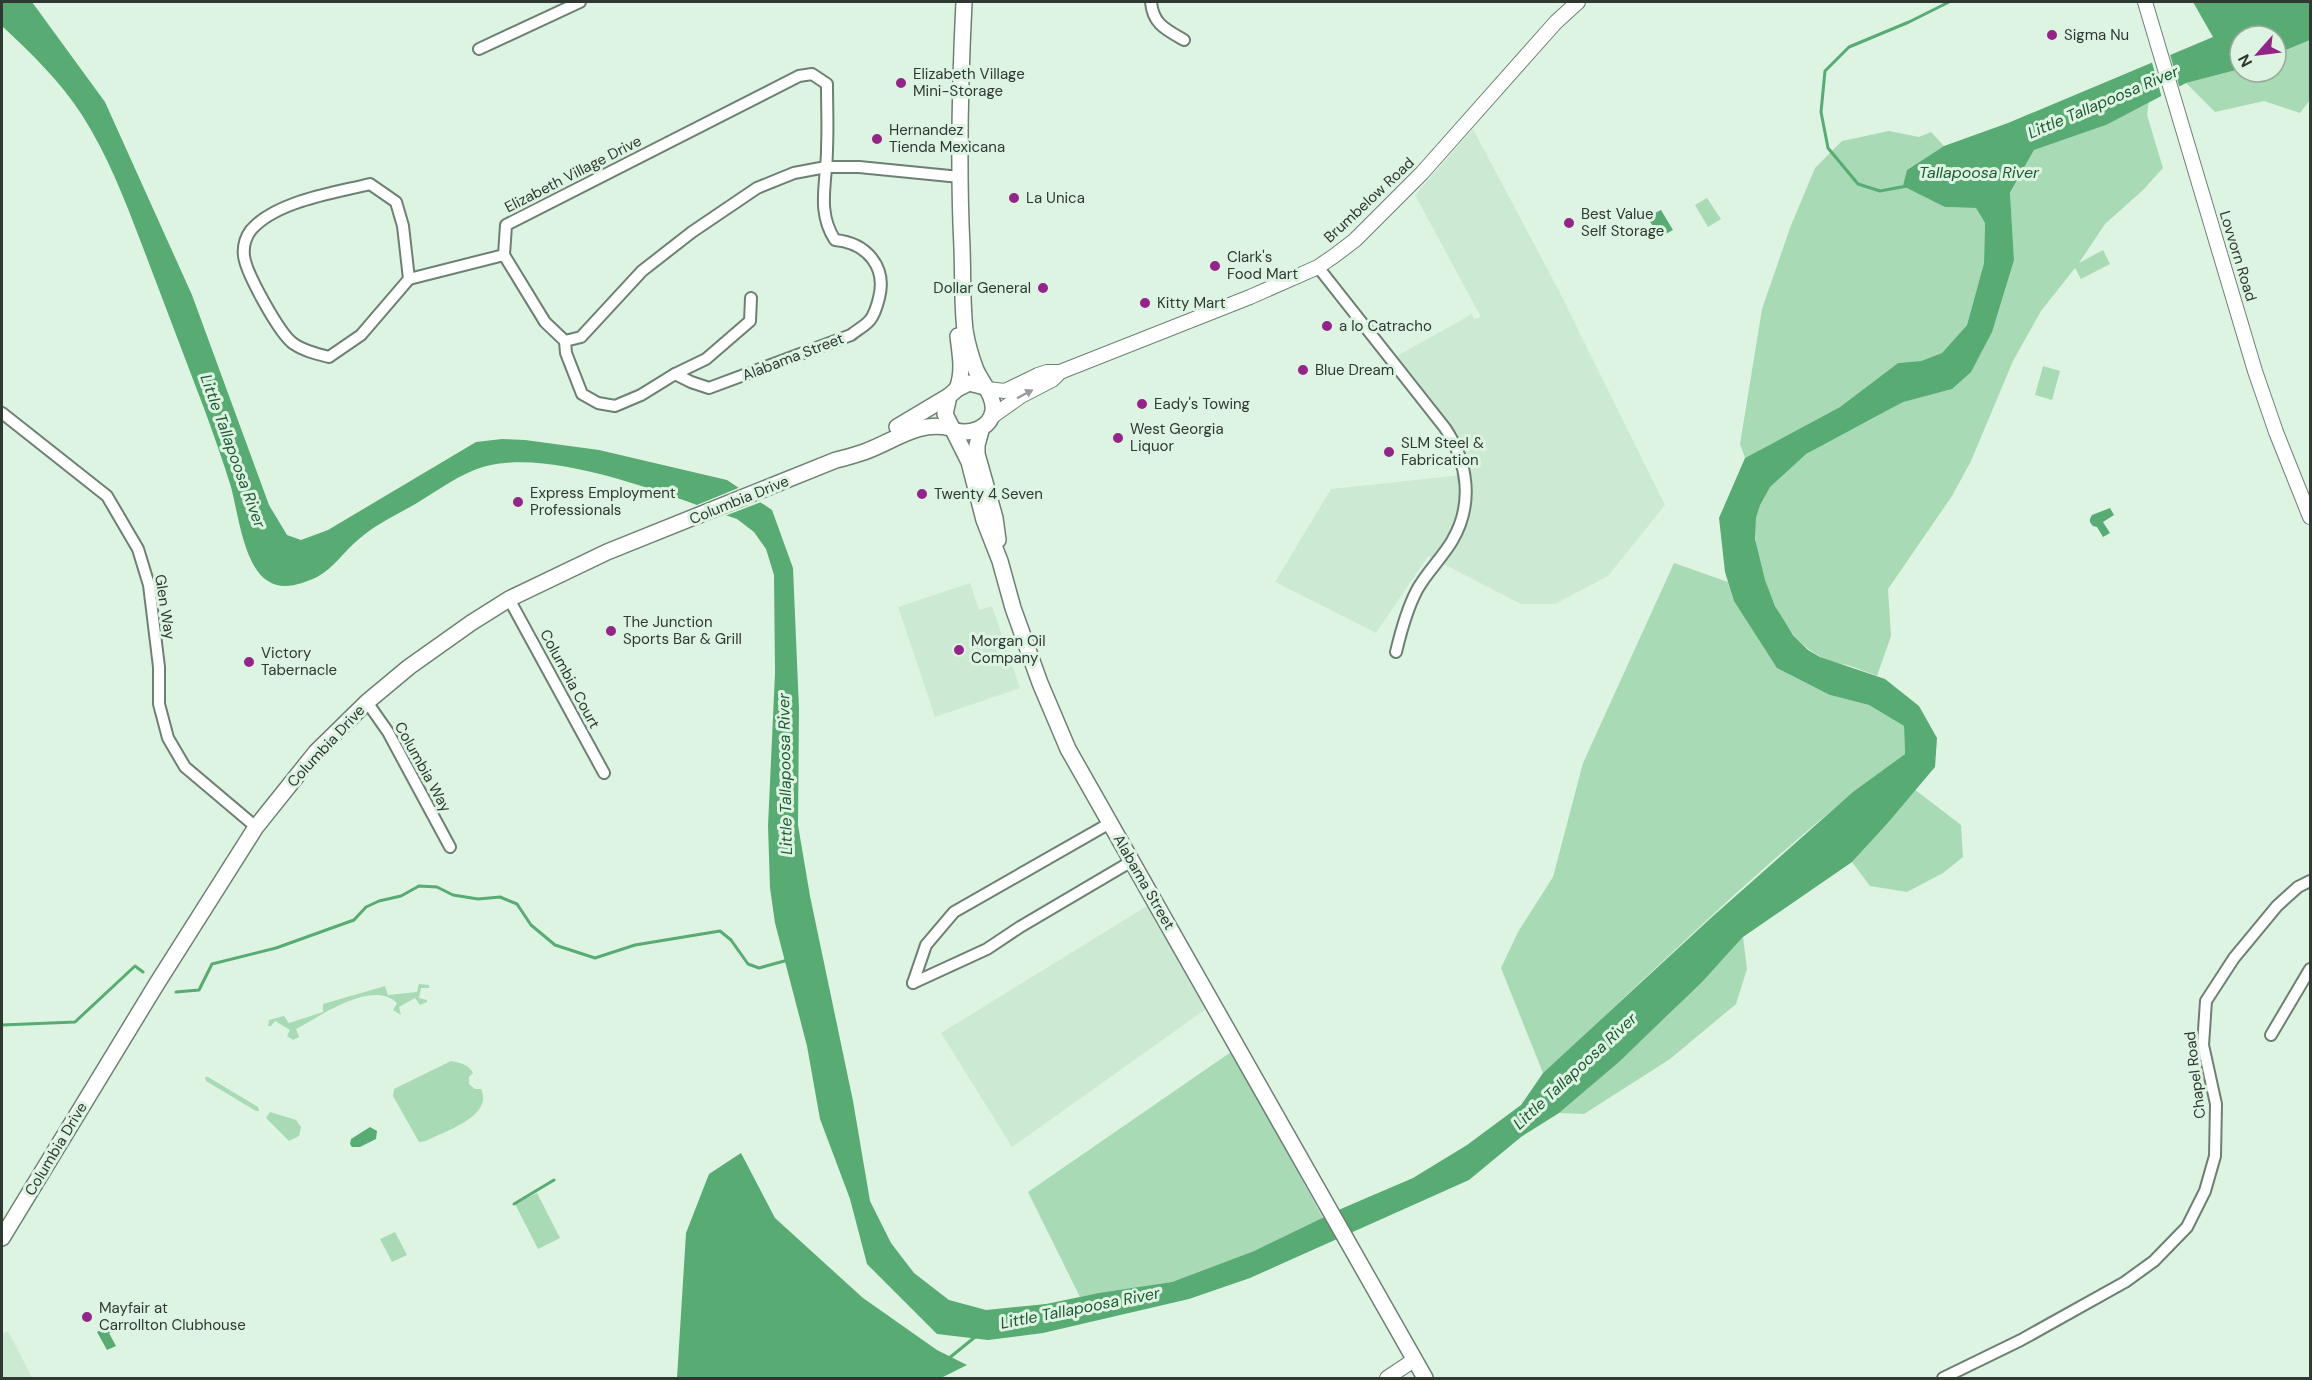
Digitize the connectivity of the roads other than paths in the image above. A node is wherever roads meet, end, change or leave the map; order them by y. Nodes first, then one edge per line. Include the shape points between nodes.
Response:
1 (580, 2) edge
2 (964, 2) edge
3 (1151, 2) edge
4 (1578, 2) edge
5 (2145, 2) edge
6 (1184, 40) dead end
7 (479, 49) dead end
8 (826, 167) junction
9 (960, 177) junction
10 (959, 216) junction
11 (504, 255) junction
12 (1318, 267) junction
13 (409, 279) junction
14 (751, 298) dead end
15 (565, 341) junction
16 (1060, 372) junction
17 (675, 374) junction
18 (986, 388) junction
19 (953, 392) junction
20 (2, 413) edge
21 (986, 422) junction
22 (952, 429) junction
23 (836, 460) junction
24 (2310, 517) edge
25 (1000, 561) junction
26 (509, 599) junction
27 (1396, 652) dead end
28 (368, 702) junction
29 (604, 773) dead end
30 (1110, 823) junction
31 (256, 826) junction
32 (450, 847) dead end
33 (1132, 861) junction
34 (2310, 881) edge
35 (2310, 969) edge
36 (2271, 1035) dead end
37 (2, 1238) edge
38 (1414, 1359) junction
39 (1387, 1378) edge
40 (1425, 1378) edge
41 (1943, 1378) edge

1 - 7 street
2 - 9 main road
3 - 6 street via 1156,21
4 - 12 street, Brumbelow Road via 1422,174 1355,240
5 - 24 street, Lovvorn Road via 2259,381
8 - 9 street
8 - 11 street, Elizabeth Village Drive via 827,84 812,74 799,76 506,225
8 - 15 street via 794,173 757,188 642,271 581,337
8 - 17 street, Alabama Street via 823,203 827,228 835,240 857,245 878,265 880,295 870,320 851,335 710,388
9 - 10 main road
10 - 18 main road via 965,329 976,369
10 - 19 main road via 953,245 953,277 962,364
11 - 13 street
11 - 15 street via 545,322
12 - 16 street, Brumbelow Road
12 - 27 street via 1445,428 1463,466 1466,498 1459,528 1417,590
13 - 13 street via 362,335 328,357 292,343 250,274 244,243 252,230 284,206 370,184 396,202 404,226
14 - 17 street via 750,321 706,359
15 - 17 street via 582,394 598,403 615,406 641,396
16 - 18 street, Brumbelow Road via 1038,375 1005,391
21 -> 16 street, Brumbelow Road
18 - 19 main road via 969,383
18 - 21 main road via 993,408
19 - 22 main road via 945,414
19 - 23 main road, Columbia Drive via 913,419
20 - 31 street, Glen Way via 106,496 138,549 149,585 159,668 159,704 168,738 185,766
21 - 22 main road via 967,434
21 - 25 main road, Alabama Street via 976,445 995,518
22 - 23 main road, Columbia Drive via 922,426 865,452
22 - 25 main road, Alabama Street via 969,462 984,520
23 - 26 main road, Columbia Drive via 574,566
25 - 30 main road, Alabama Street via 1040,683 1068,749
26 - 28 main road, Columbia Drive via 409,667
26 - 29 street, Columbia Court
28 - 31 main road, Columbia Drive via 316,752
28 - 32 street, Columbia Way
30 - 33 main road, Alabama Street
30 - 33 street via 954,912 926,945 913,983 987,949
31 - 37 main road, Columbia Drive
33 - 38 main road, Alabama Street
34 - 41 street, Chapel Road via 2277,906 2234,958 2206,1001 2203,1044 2216,1104 2215,1156 2205,1191 2187,1227 2154,1261 2125,1282
35 - 36 street
38 - 39 street
38 - 40 main road, Alabama Street

